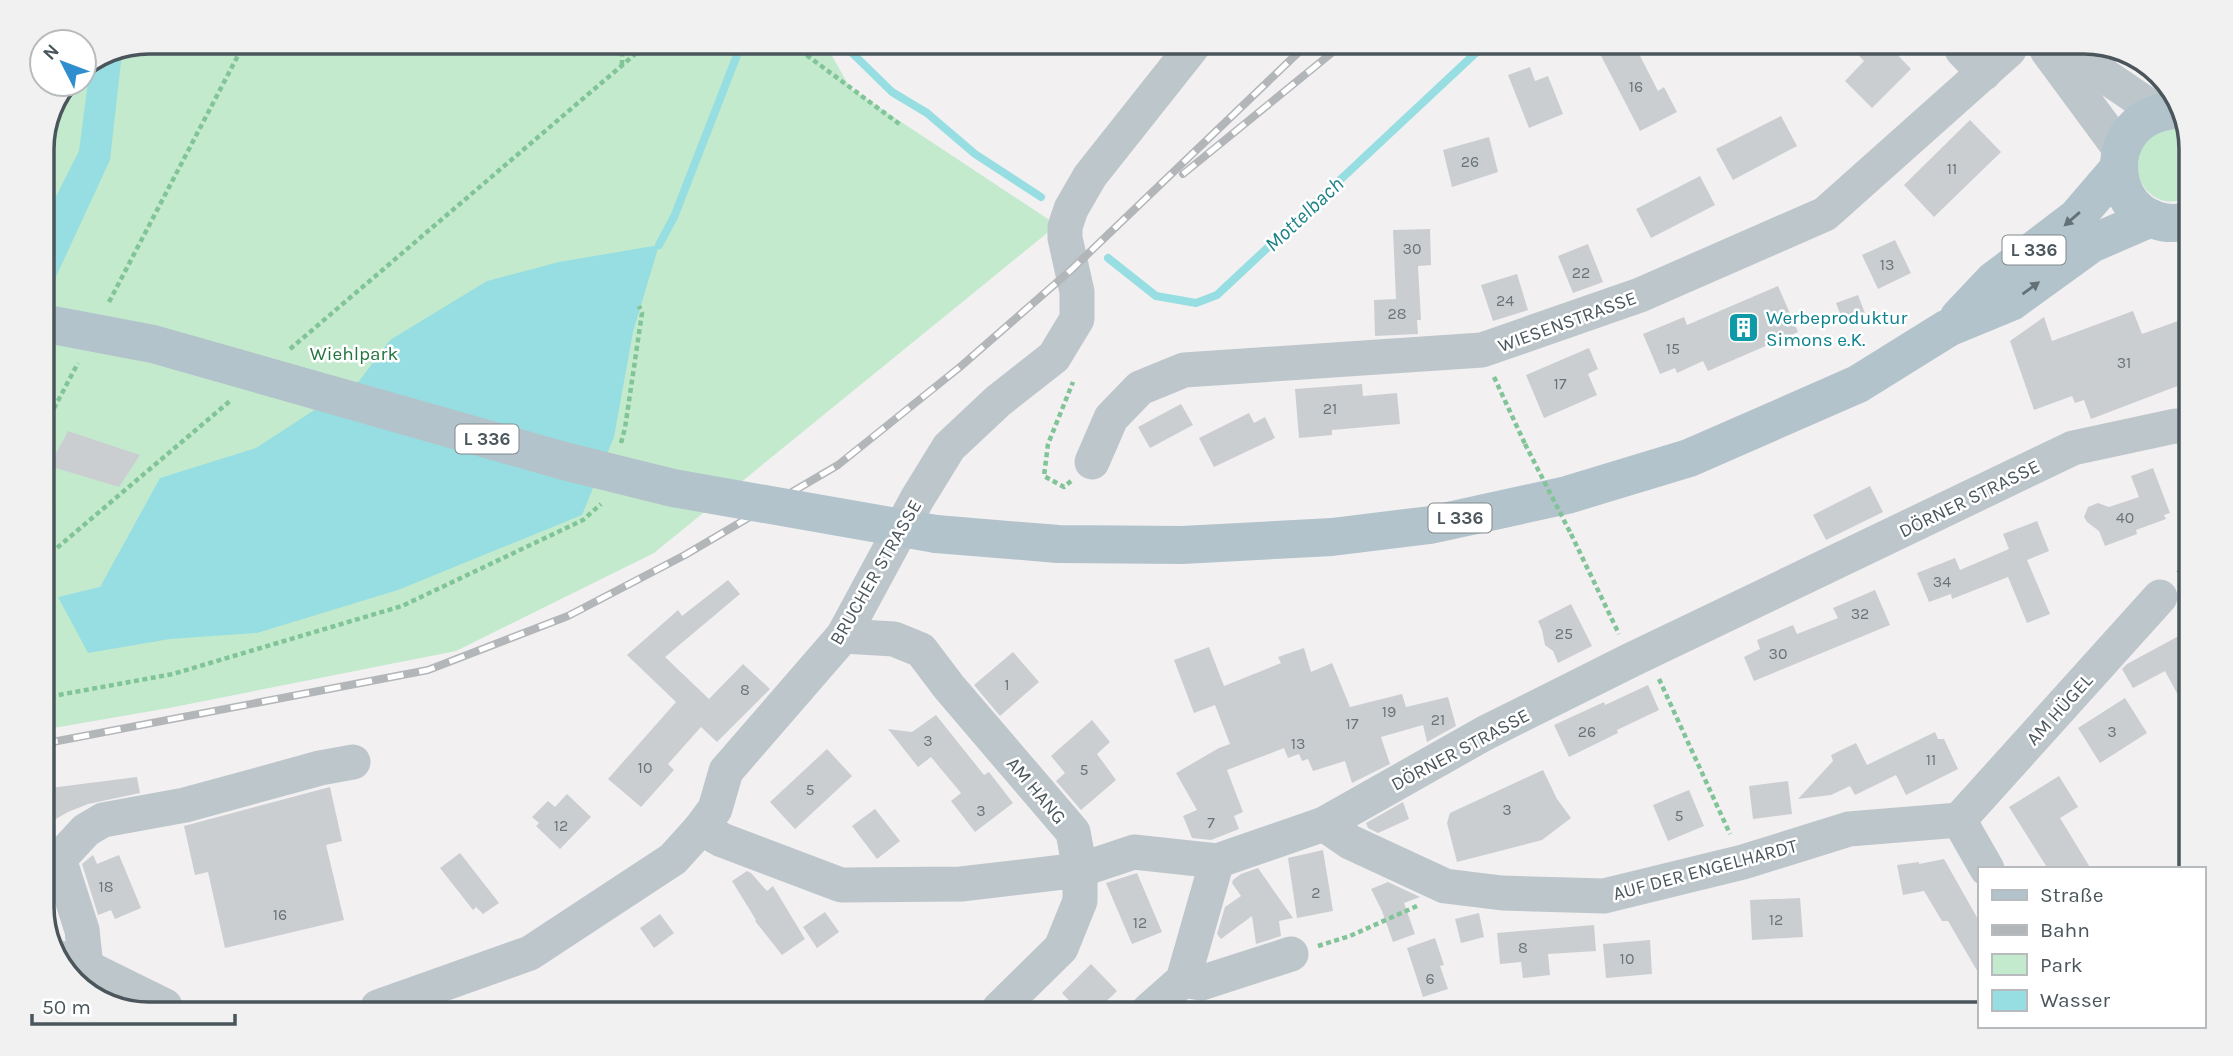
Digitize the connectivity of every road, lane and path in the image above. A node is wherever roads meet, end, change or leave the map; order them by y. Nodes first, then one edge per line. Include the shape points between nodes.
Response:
1 (239, 54) edge
2 (622, 54) edge
3 (636, 54) edge
4 (805, 54) edge
5 (1187, 54) edge
6 (2050, 54) edge
7 (2081, 54) edge
8 (1985, 57) edge
9 (622, 66) junction
10 (2169, 108) edge
11 (2171, 111) edge
12 (902, 125) dead end
13 (2119, 159) junction
14 (2177, 223) edge
15 (639, 306) dead end
16 (106, 310) dead end
17 (54, 325) edge
18 (1948, 328) junction
19 (1482, 350) junction
20 (284, 355) dead end
21 (80, 358) dead end
22 (1074, 379) dead end
23 (231, 400) dead end
24 (54, 408) edge
25 (2179, 426) edge
26 (618, 453) dead end
27 (1092, 462) joint
28 (603, 503) dead end
29 (54, 550) edge
30 (2160, 597) dead end
31 (843, 636) junction
32 (1639, 657) junction
33 (54, 696) edge
34 (353, 762) dead end
35 (1959, 820) junction
36 (1324, 824) junction
37 (701, 828) junction
38 (54, 857) edge
39 (1217, 861) junction
40 (1743, 862) junction
41 (54, 867) edge
42 (1986, 867) edge
43 (1080, 870) junction
44 (1445, 886) junction
45 (1291, 954) joint
46 (72, 962) edge
47 (1183, 980) junction
48 (156, 1002) edge
49 (392, 1002) edge
50 (1006, 1002) edge
51 (1158, 1002) edge

1 - 16 path
2 - 9 path
3 - 9 path
4 - 12 path
5 - 31 street, BRUCHER STRASSE via 1090,176 1071,209 1065,238 1077,292 1077,319 1054,357 948,447
6 - 13 street
7 - 10 street via 2105,76
8 - 19 street, WIESENSTRASSE via 1825,215 1640,295
9 - 20 path
11 - 13 main road, L 336 via 2142,120 2129,133
13 - 14 main road, L 336 via 2127,198 2138,209
13 -> 18 main road, L 336 via 2076,218 1993,281
18 -> 14 main road, L 336 via 2011,302 2091,244
15 - 26 path via 642,313 633,381
17 - 18 main road, L 336, bridge via 153,344 673,488 936,534 1058,544 1182,545 1332,537 1430,525 1567,495 1689,458 1858,384
19 - 27 street, WIESENSTRASSE via 1184,370 1140,388 1111,418
19 - 32 path, bridge via 1571,534
21 - 24 path
22 - 27 path via 1048,444 1044,475 1064,487
23 - 29 path
25 - 32 street, DÖRNER STRASSE via 2073,448
28 - 33 path via 583,520 402,606 173,674
30 - 35 street, AM HÜGEL
31 - 37 street, BRUCHER STRASSE via 726,771 715,808
31 - 43 street, AM HANG via 894,639 921,650 1073,832
32 - 36 street, DÖRNER STRASSE via 1485,733
32 - 40 path
34 - 38 street via 186,806 103,820
35 - 40 street, AUF DER ENGELHARDT via 1849,829
35 - 42 street
36 - 39 street, DÖRNER STRASSE
36 - 44 street, AUF DER ENGELHARDT via 1350,842
37 - 43 street, DÖRNER STRASSE via 841,885 961,884
37 - 49 street, BRUCHER STRASSE via 673,859 530,953
39 - 43 street, DÖRNER STRASSE via 1135,852
39 - 47 street
40 - 44 street, AUF DER ENGELHARDT via 1604,896 1502,894
41 - 46 street via 82,930
43 - 50 street, AM HANG via 1080,901 1061,948
44 - 45 path via 1423,904 1350,936
45 - 47 street via 1201,983
46 - 48 street
47 - 51 street

